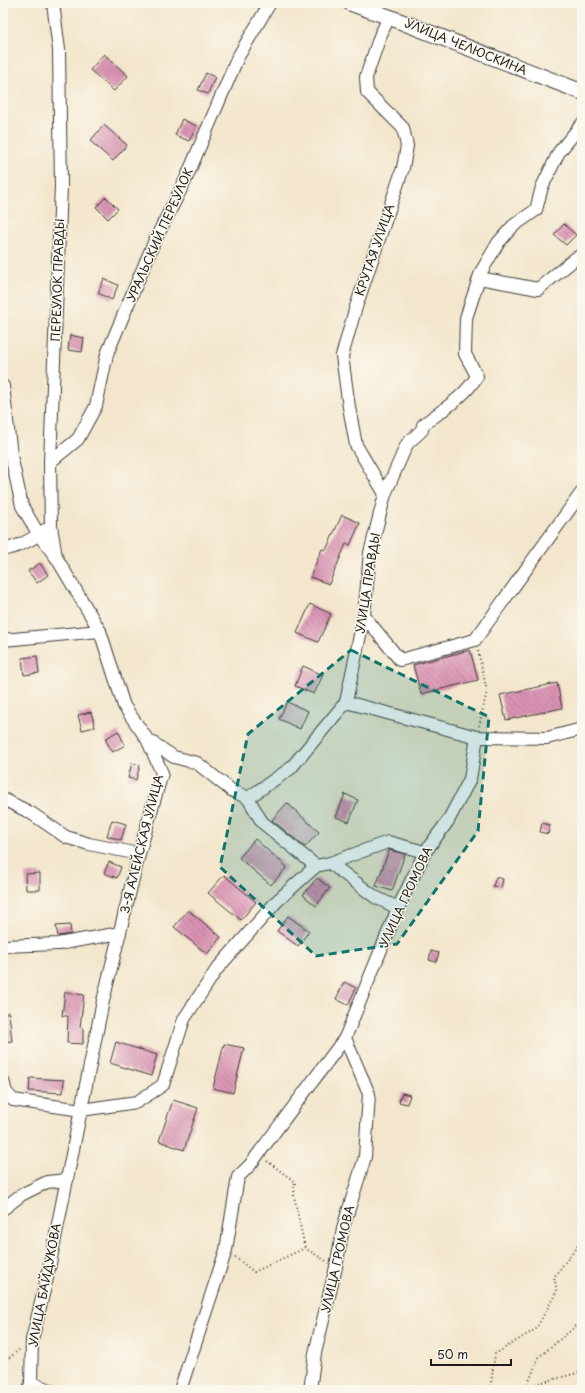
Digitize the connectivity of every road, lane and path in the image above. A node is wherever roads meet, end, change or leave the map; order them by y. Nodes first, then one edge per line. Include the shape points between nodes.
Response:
1 (53, 3) edge
2 (270, 3) edge
3 (350, 3) edge
4 (389, 17) junction
5 (582, 92) edge
6 (582, 124) edge
7 (582, 255) edge
8 (479, 278) junction
9 (3, 386) edge
10 (50, 462) junction
11 (582, 492) edge
12 (385, 494) junction
13 (51, 526) junction
14 (39, 535) junction
15 (3, 549) edge
16 (56, 557) junction
17 (364, 616) junction
18 (100, 632) junction
19 (3, 640) edge
20 (475, 640) junction
21 (346, 702) junction
22 (582, 728) edge
23 (477, 737) junction
24 (147, 739) junction
25 (248, 798) junction
26 (3, 799) edge
27 (425, 852) junction
28 (139, 854) junction
29 (330, 863) junction
30 (316, 866) junction
31 (398, 908) junction
32 (120, 933) junction
33 (3, 946) edge
34 (345, 1038) junction
35 (3, 1081) edge
36 (81, 1110) junction
37 (257, 1154) junction
38 (67, 1180) junction
39 (3, 1209) edge
40 (582, 1240) edge
41 (305, 1248) junction
42 (226, 1250) junction
43 (336, 1267) junction
44 (582, 1321) edge
45 (32, 1340) junction
46 (3, 1363) edge
47 (582, 1372) edge
48 (30, 1386) edge
49 (582, 1388) edge
50 (50, 1390) edge
51 (180, 1390) edge
52 (310, 1390) edge
53 (490, 1390) edge
54 (571, 1390) edge

1 - 10 street, ПЕРЕУЛОК ПРАВДЫ via 59,50 61,186
2 - 10 street, УРАЛЬСКИЙ ПЕРЕУЛОК via 238,57 185,181 152,247 107,354 96,406 78,439
3 - 4 main road, УЛИЦА ЧЕЛЮСКИНА
4 - 5 main road, УЛИЦА ЧЕЛЮСКИНА
4 - 12 street, КРУТАЯ УЛИЦА via 366,77 367,92 403,128 407,146 404,168 355,310 342,356 356,445
6 - 8 street, УЛИЦА ПРАВДЫ via 559,152 542,187 536,210 513,226 498,243
7 - 8 street via 538,289
8 - 12 street, УЛИЦА ПРАВДЫ via 466,318 465,354 477,376 472,386 423,425 422,430 407,444
9 - 14 street via 11,455 22,506
10 - 13 street, ПЕРЕУЛОК ПРАВДЫ
11 - 20 street
12 - 17 street, УЛИЦА ПРАВДЫ via 370,553
13 - 14 street
13 - 16 street, ПЕРЕУЛОК ПРАВДЫ
14 - 15 street via 10,549
14 - 16 street
16 - 18 street
17 - 20 street via 400,660
17 - 21 street, УЛИЦА ПРАВДЫ
18 - 19 street
18 - 24 street via 124,706
20 - 23 path via 487,691
21 - 23 street
21 - 25 street via 291,768
22 - 23 street via 547,738
23 - 27 street, УЛИЦА ГРОМОВА via 470,779 448,821
24 - 25 street via 174,757 197,763 231,790
24 - 28 street, 3-Я АЛЕЙСКАЯ УЛИЦА via 162,773
25 - 30 street via 262,822
26 - 28 street via 31,813 66,837
27 - 29 street via 388,842
27 - 31 street, УЛИЦА ГРОМОВА
28 - 32 street, 3-Я АЛЕЙСКАЯ УЛИЦА
29 - 30 street
29 - 31 street via 375,897
30 - 36 street via 277,901 216,969 184,1019 163,1085 137,1102
31 - 34 street, УЛИЦА ГРОМОВА
32 - 33 street via 58,944
32 - 36 street, 3-Я АЛЕЙСКАЯ УЛИЦА
34 - 37 street, УЛИЦА ГРОМОВА
34 - 43 street, УЛИЦА ГРОМОВА via 368,1094 365,1157 343,1228
35 - 36 street via 6,1092 13,1100
36 - 38 street, УЛИЦА БАЙДУКОВА
37 - 41 path via 295,1182 294,1196
37 - 42 street, УЛИЦА ГРОМОВА via 238,1177
38 - 39 street via 47,1182
38 - 45 street, УЛИЦА БАЙДУКОВА
40 - 53 path via 554,1277 557,1291 536,1329 495,1354
41 - 42 path via 254,1272
41 - 43 path
42 - 51 street, УЛИЦА ГРОМОВА
43 - 52 street, УЛИЦА ГРОМОВА via 315,1353
44 - 47 path via 539,1357 528,1386
45 - 46 path
45 - 48 street, УЛИЦА БАЙДУКОВА
48 - 50 street
49 - 54 path

